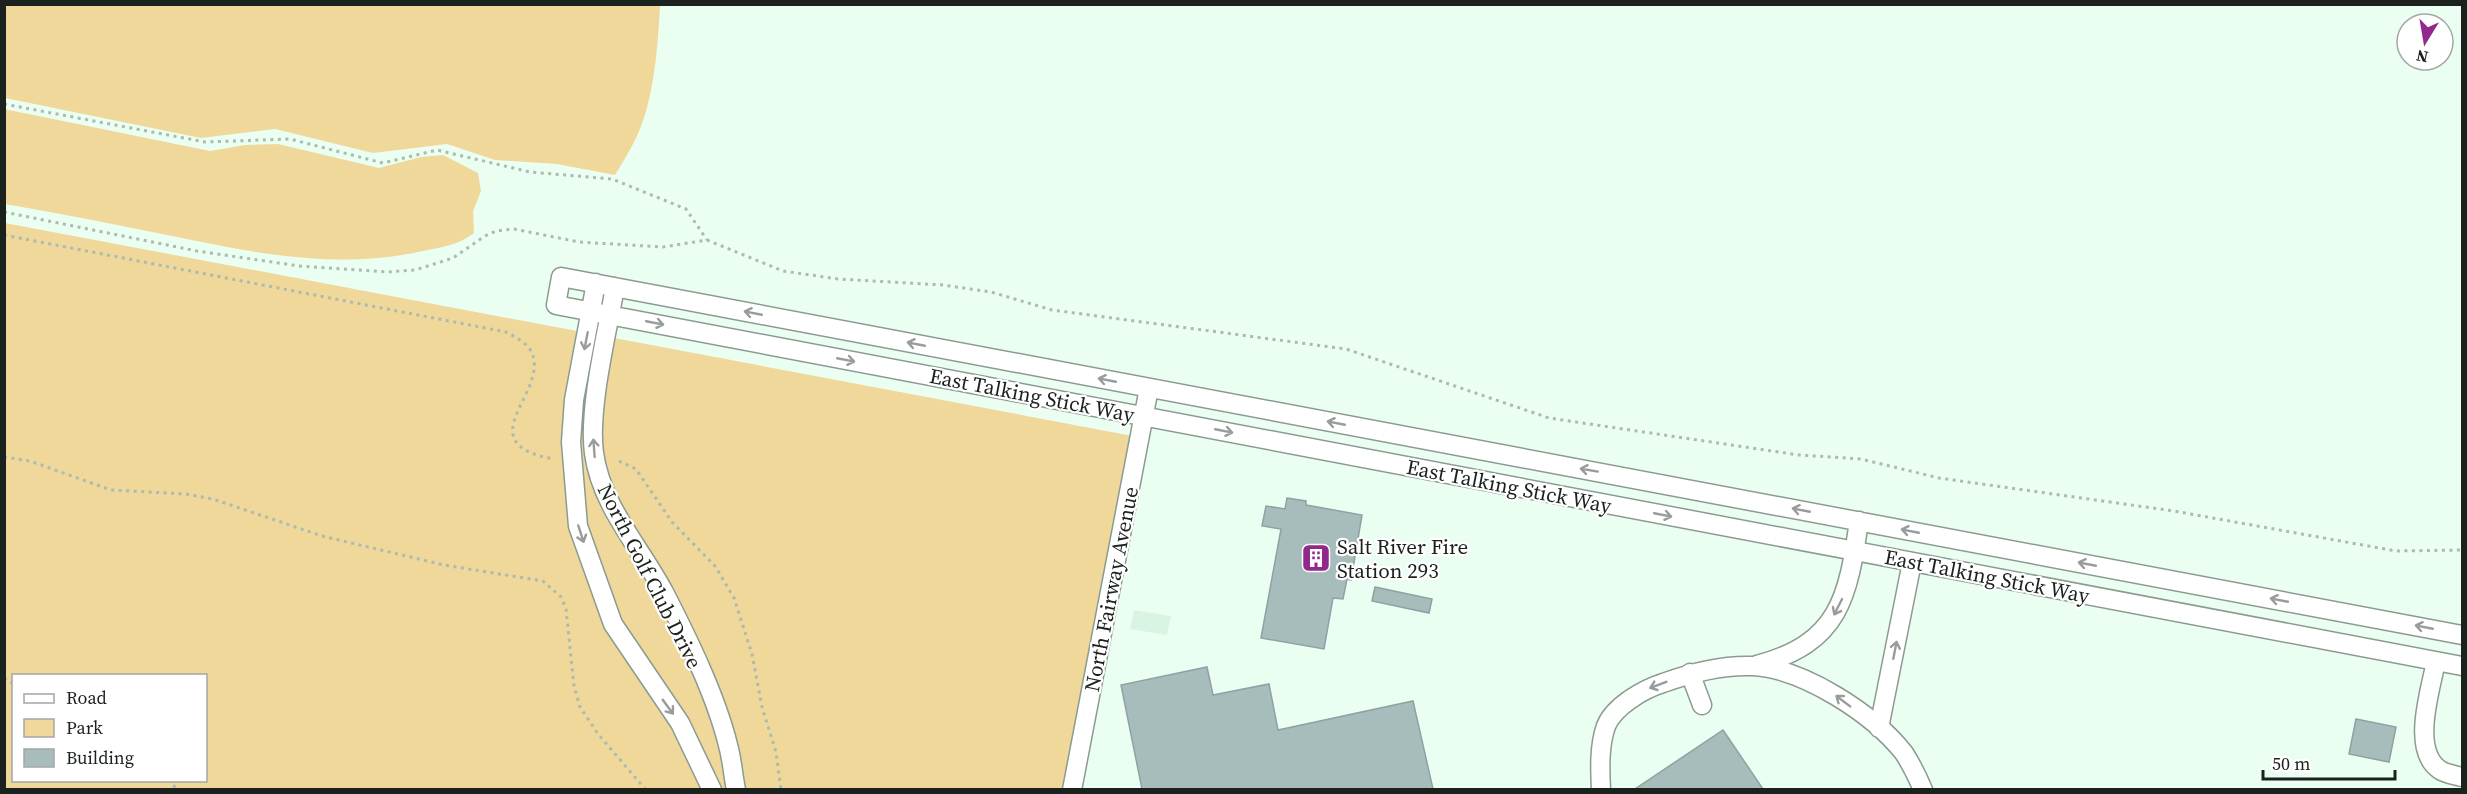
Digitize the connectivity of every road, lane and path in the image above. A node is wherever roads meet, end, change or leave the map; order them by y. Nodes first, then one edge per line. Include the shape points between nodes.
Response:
1 (4, 104) edge
2 (4, 212) edge
3 (4, 235) edge
4 (707, 240) junction
5 (596, 283) junction
6 (615, 287) junction
7 (592, 311) junction
8 (610, 315) junction
9 (1149, 388) junction
10 (1186, 394) junction
11 (1144, 416) junction
12 (1180, 423) junction
13 (4, 457) edge
14 (554, 459) dead end
15 (619, 461) dead end
16 (1544, 462) junction
17 (1633, 478) junction
18 (1538, 491) junction
19 (1627, 508) junction
20 (1859, 521) junction
21 (2463, 550) edge
22 (1854, 551) junction
23 (1912, 562) junction
24 (2336, 611) junction
25 (2463, 635) edge
26 (2331, 642) junction
27 (2436, 661) junction
28 (1754, 666) junction
29 (2463, 666) edge
30 (1690, 673) junction
31 (1702, 705) dead end
32 (1879, 728) junction
33 (2463, 777) edge
34 (646, 789) edge
35 (712, 789) edge
36 (736, 789) edge
37 (781, 789) edge
38 (1072, 789) edge
39 (1601, 789) edge
40 (1923, 789) edge

1 - 4 path via 205,142 290,139 382,163 437,150 530,172 612,179 686,209
2 - 4 path via 197,251 299,266 387,272 416,270 453,258 485,236 514,229 579,242 663,248
3 - 14 path via 506,332 531,350 535,363 532,379 514,416 513,435 520,447
4 - 21 path via 783,271 838,279 943,285 991,292 1052,310 1346,349 1549,418 1799,454 1861,459 1940,478 2174,511 2396,551
5 - 6 street, East Talking Stick Way
5 - 7 street, North Golf Club Drive
5 - 7 street, East Talking Stick Way via 561,277 556,305
6 - 8 street, North Golf Club Drive
9 -> 6 street, East Talking Stick Way
7 - 8 street, East Talking Stick Way
7 -> 35 street, North Golf Club Drive via 574,400 571,442 578,526 613,624 680,723
8 -> 11 street, East Talking Stick Way
36 -> 8 street, North Golf Club Drive via 728,744 708,687 664,594 599,479 594,452 595,412
9 - 10 street, East Talking Stick Way
9 - 11 street, North Fairway Avenue
10 - 12 street
16 -> 10 street, East Talking Stick Way
11 - 12 street, East Talking Stick Way
11 - 38 street, North Fairway Avenue
12 -> 18 street, East Talking Stick Way
13 - 34 path via 30,461 95,486 122,492 213,498 321,536 444,565 543,581 561,597 566,609 580,707
15 - 37 path via 636,470 672,522 715,566 734,598 752,654
17 -> 16 street, East Talking Stick Way
16 - 18 street
17 - 19 street
20 -> 17 street, East Talking Stick Way
18 - 19 street, East Talking Stick Way
19 -> 22 street, East Talking Stick Way
20 - 22 street
24 -> 20 street, East Talking Stick Way
22 - 23 street, East Talking Stick Way
22 -> 28 street via 1838,612 1818,636 1788,657
23 - 26 street, East Talking Stick Way
32 -> 23 street
25 -> 24 street, East Talking Stick Way
24 - 26 street
26 - 27 street, East Talking Stick Way
27 - 29 street, East Talking Stick Way
27 - 33 street via 2425,717 2426,749 2441,770
28 - 30 street
32 -> 28 street via 1832,693 1796,675
30 - 31 street
30 -> 39 street via 1650,687 1622,706 1607,724 1600,759
32 - 40 street via 1904,754

